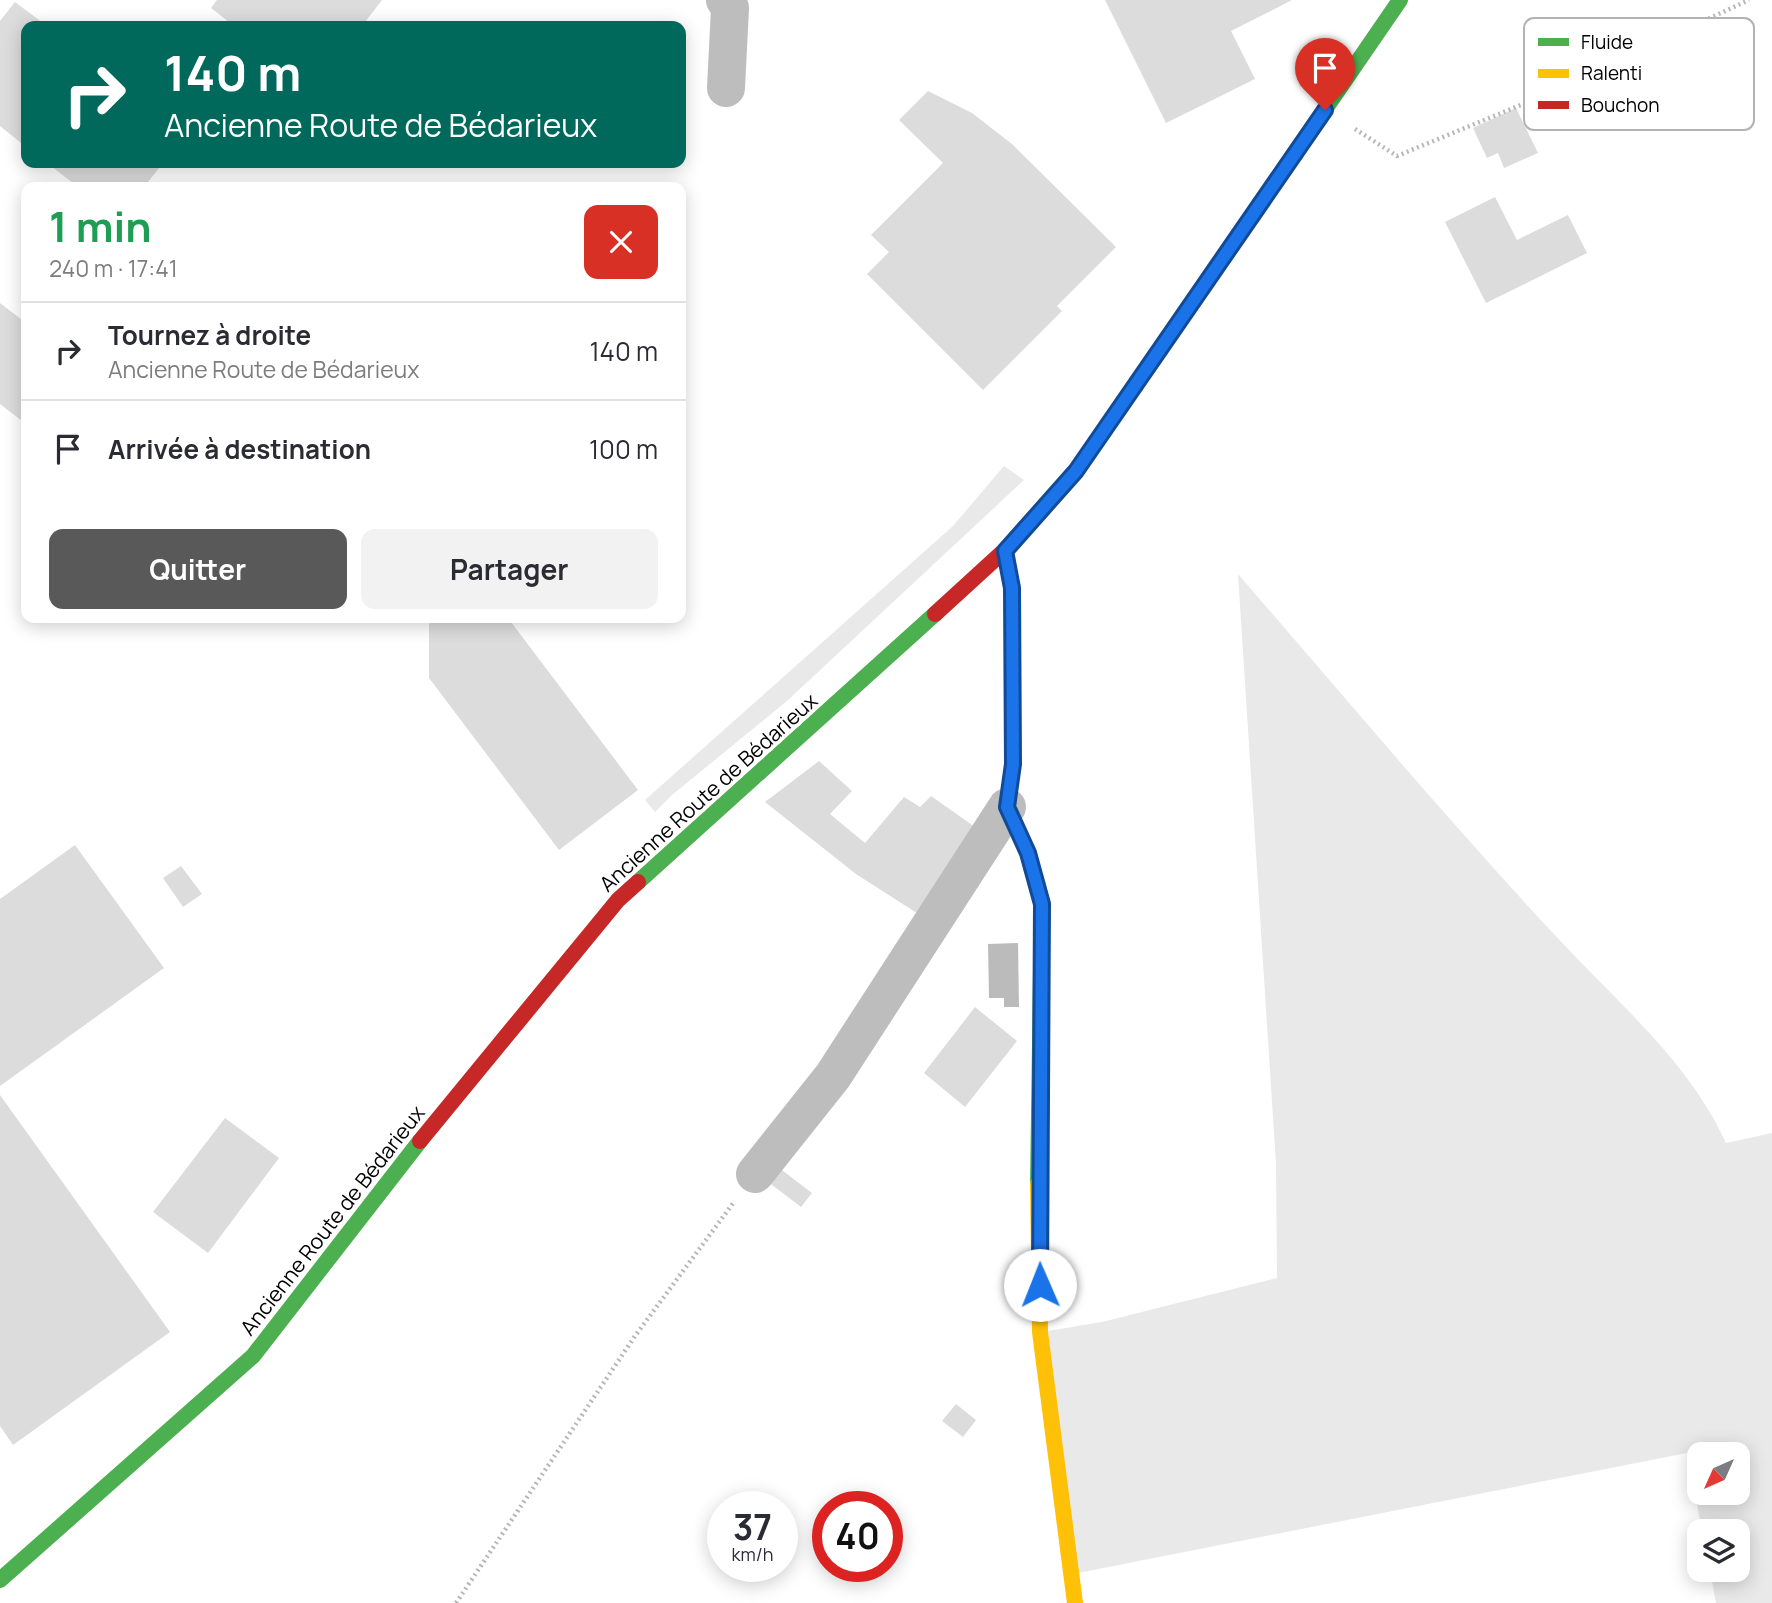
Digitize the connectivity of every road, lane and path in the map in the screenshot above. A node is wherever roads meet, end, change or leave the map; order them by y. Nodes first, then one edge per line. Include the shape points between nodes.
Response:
1 (725, 0) edge
2 (1400, 0) edge
3 (1749, 0) edge
4 (1710, 18) edge
5 (726, 88) dead end
6 (1524, 104) edge
7 (1325, 110) junction
8 (1005, 551) junction
9 (1007, 807) junction
10 (755, 1174) joint
11 (0, 1580) edge
12 (456, 1603) edge
13 (1075, 1603) edge

1 - 5 street via 730,8
2 - 7 street, Ancienne Route de Bédarieux
3 - 4 path
6 - 7 path via 1397,156
7 - 8 street, Ancienne Route de Bédarieux via 1076,471
8 - 9 street via 1012,601 1013,764
8 - 11 street, Ancienne Route de Bédarieux via 618,900 405,1159 253,1356
9 - 10 street via 833,1076
9 - 13 street via 1028,853 1042,904 1040,1332
10 - 12 path via 635,1336

